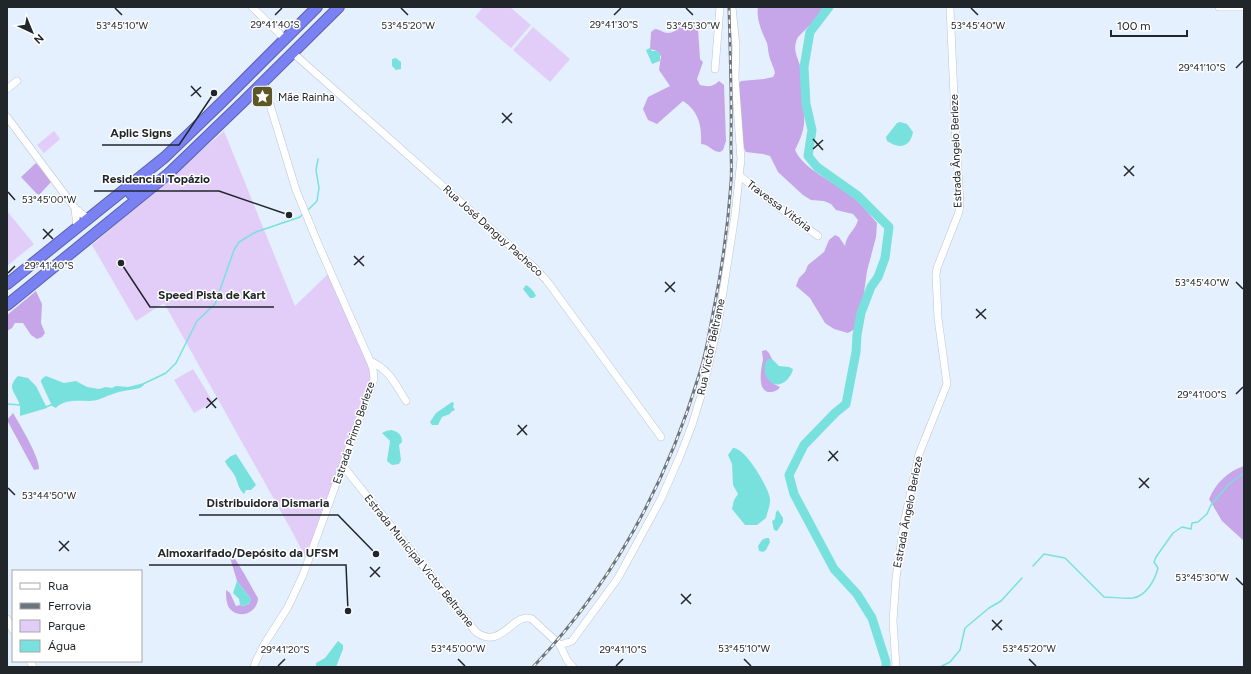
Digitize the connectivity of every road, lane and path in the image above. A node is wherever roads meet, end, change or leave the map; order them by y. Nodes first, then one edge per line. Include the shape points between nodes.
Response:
1 (252, 7) edge
2 (317, 7) edge
3 (340, 7) edge
4 (720, 7) edge
5 (732, 7) edge
6 (950, 7) edge
7 (1219, 7) edge
8 (1244, 7) edge
9 (285, 40) junction
10 (293, 53) junction
11 (255, 69) junction
12 (715, 69) dead end
13 (17, 81) dead end
14 (263, 82) junction
15 (7, 89) edge
16 (7, 117) edge
17 (146, 173) junction
18 (166, 175) junction
19 (740, 176) junction
20 (75, 208) junction
21 (88, 219) junction
22 (77, 228) junction
23 (818, 236) dead end
24 (63, 258) junction
25 (7, 284) edge
26 (7, 305) edge
27 (370, 362) junction
28 (406, 402) dead end
29 (661, 437) dead end
30 (343, 466) junction
31 (7, 619) edge
32 (12, 628) edge
33 (560, 645) junction
34 (254, 667) edge
35 (573, 667) edge
36 (896, 667) edge

1 - 9 street
2 - 9 highway
3 - 10 highway
4 - 12 street
5 - 19 street, Rua Victor Beltrame via 736,46
6 - 36 street, Estrada Ângelo Berleze via 960,203 936,275 938,318 947,384 919,454 904,523 893,621
7 - 8 street
9 - 11 highway
10 - 14 highway
10 - 29 street, Rua José Danguy Pacheco via 536,268
11 - 17 highway
11 - 18 highway via 229,104 166,165
13 - 15 street
14 - 18 highway
14 - 27 street, Estrada Primo Berleze via 296,190
16 - 20 street
17 - 21 highway
17 - 24 highway via 147,180 143,185 90,228
18 - 24 highway
19 - 23 street, Travessa Vitória
19 - 33 street, Rua Victor Beltrame via 718,324 703,389 688,437 661,499 618,578 572,641
20 - 21 street
20 - 22 street
21 - 22 highway
22 - 25 highway
24 - 26 highway
27 - 28 street via 378,365 389,375
27 - 30 street, Estrada Primo Berleze via 374,379 372,387
30 - 33 street, Estrada Municipal Victor Beltrame via 476,632 491,637 504,632 521,619 528,618
30 - 34 street, Estrada Primo Berleze via 300,582
31 - 32 street
33 - 35 street, Estrada Municipal Victor Beltrame

